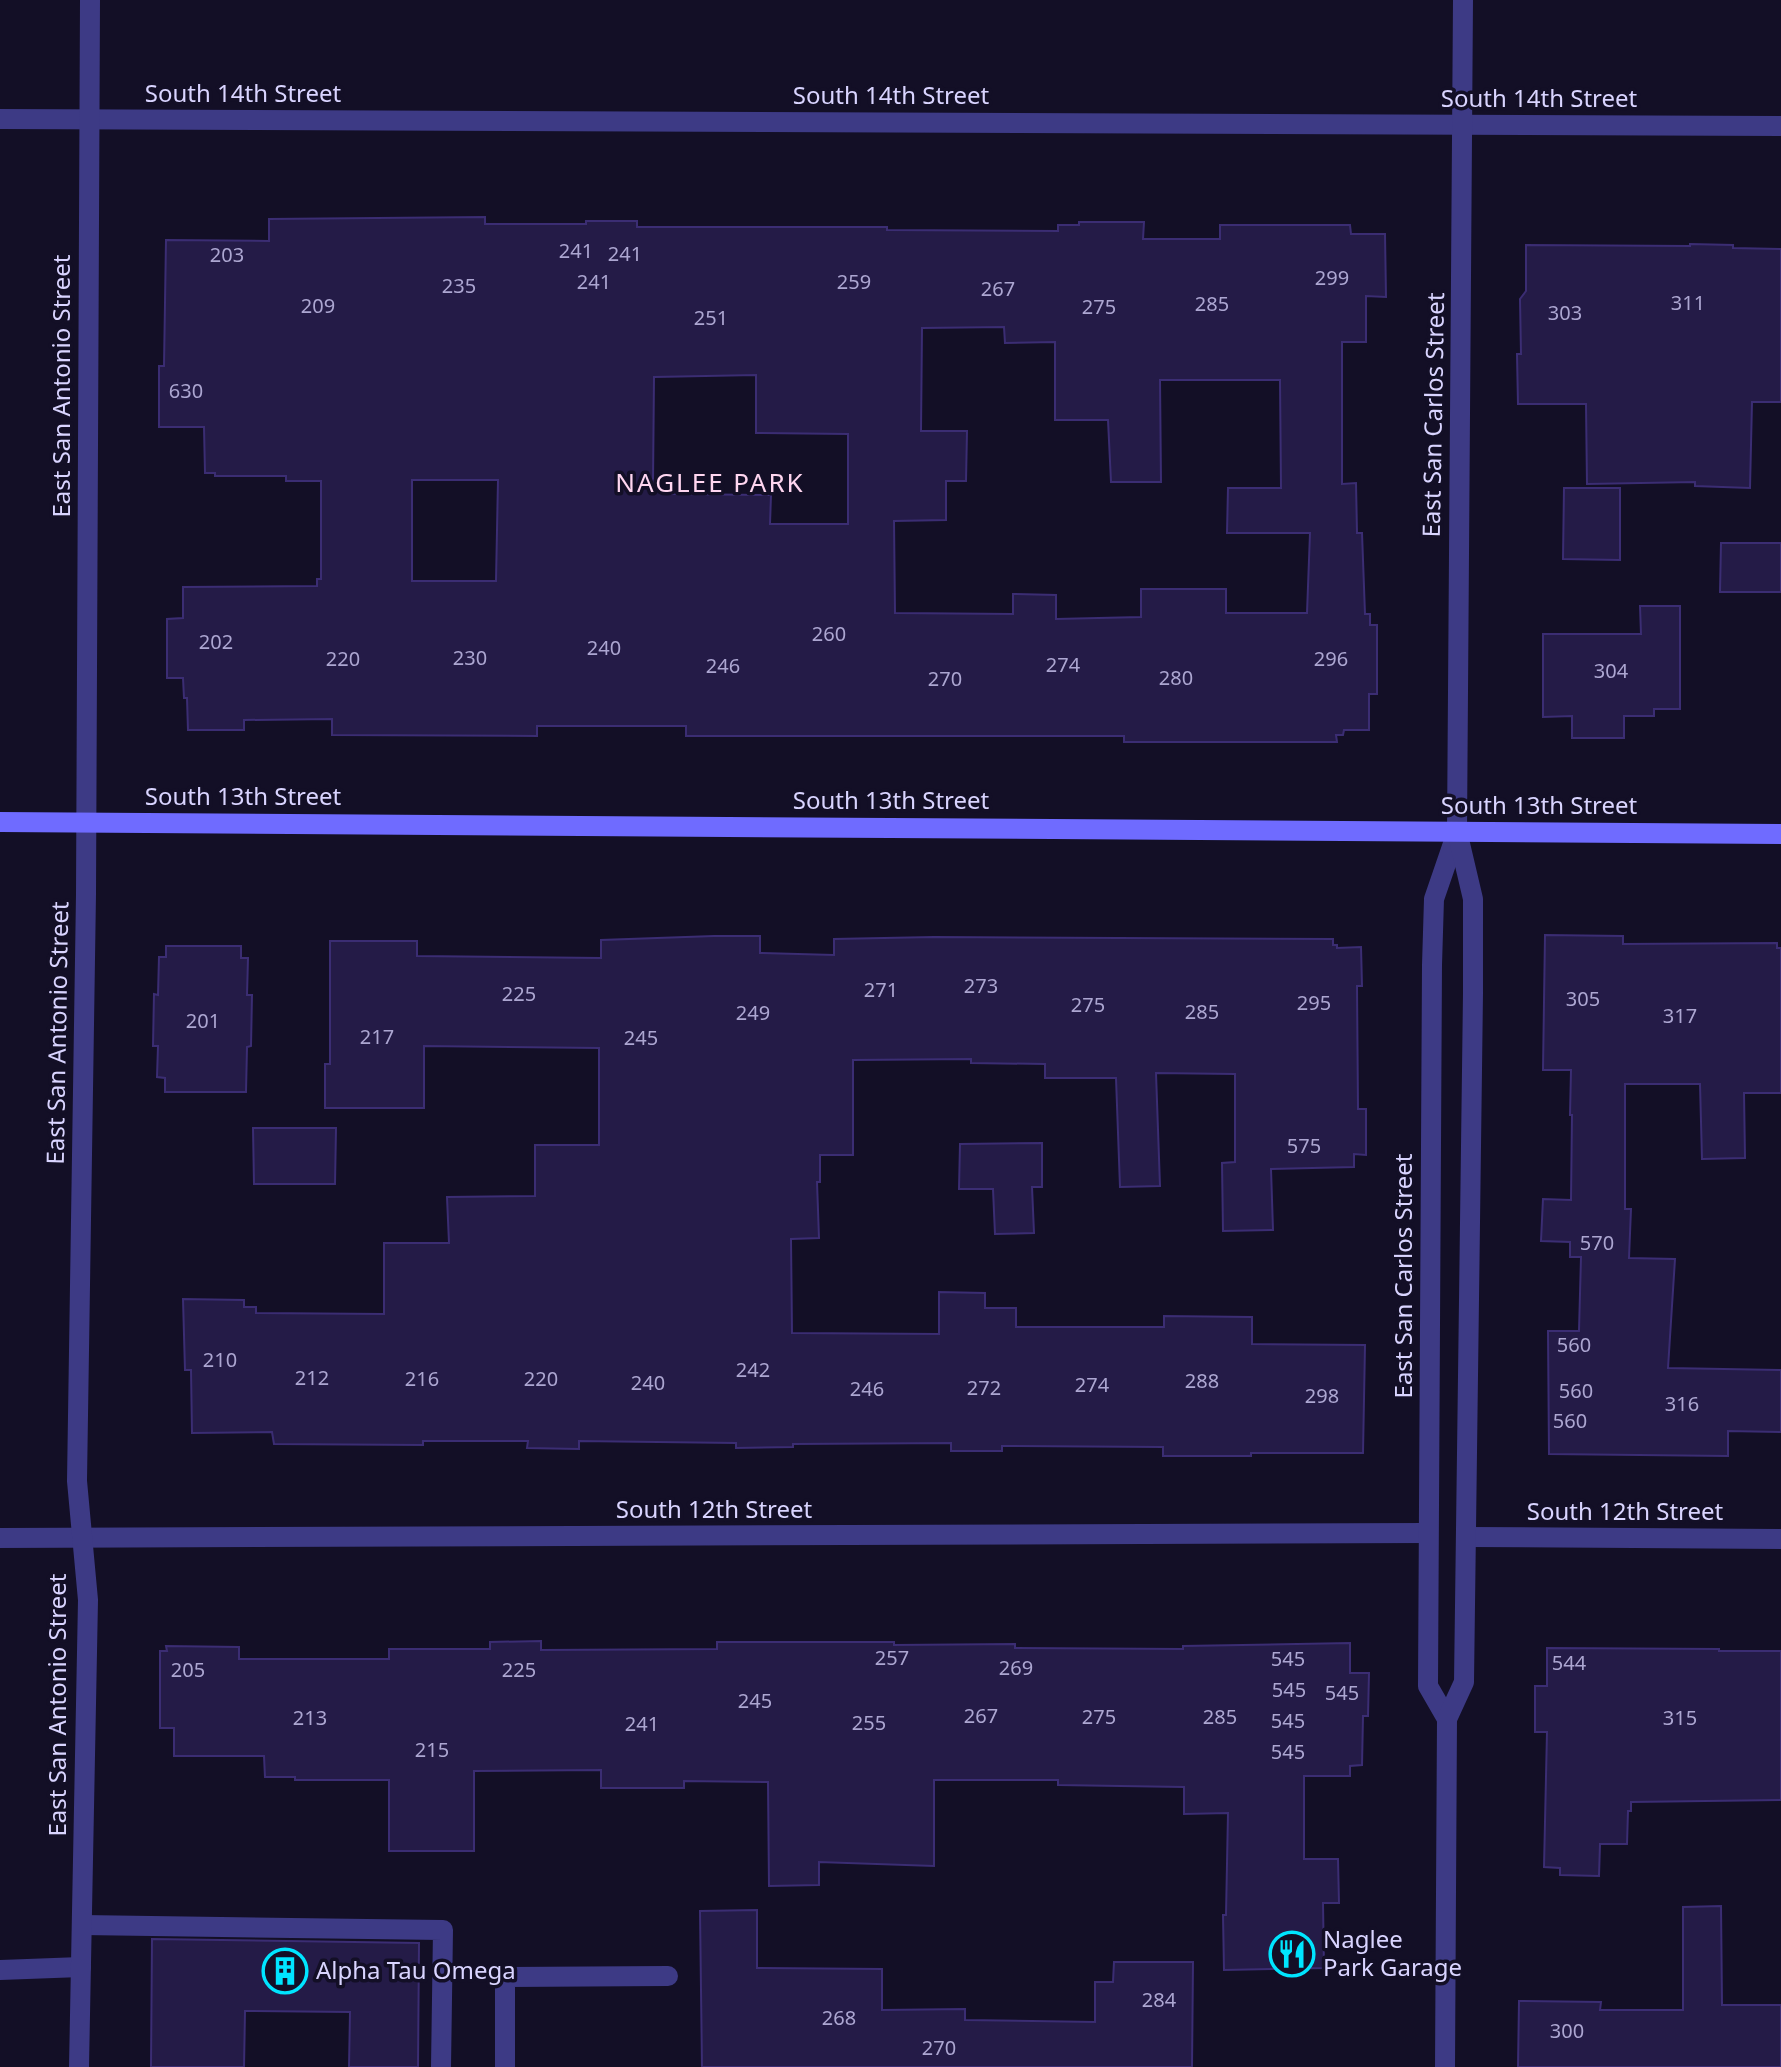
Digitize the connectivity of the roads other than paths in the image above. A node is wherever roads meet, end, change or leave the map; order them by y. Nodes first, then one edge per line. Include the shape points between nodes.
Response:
1 (90, 0) edge
2 (1463, 0) edge
3 (0, 119) edge
4 (89, 119) junction
5 (1463, 124) junction
6 (1781, 126) edge
7 (0, 822) edge
8 (85, 822) junction
9 (1457, 831) junction
10 (1781, 834) edge
11 (1427, 1533) junction
12 (1468, 1537) junction
13 (0, 1538) edge
14 (83, 1539) junction
15 (1781, 1539) edge
16 (1447, 1719) junction
17 (82, 1925) junction
18 (81, 1967) junction
19 (0, 1970) edge
20 (668, 1976) dead end
21 (79, 2067) edge
22 (441, 2067) edge
23 (505, 2067) edge
24 (1445, 2067) edge

1 - 4 street, East San Antonio Street
2 - 5 street, East San Carlos Street
3 - 4 street, South 14th Street
4 - 5 street, South 14th Street
4 - 8 street, East San Antonio Street
5 - 6 street, South 14th Street
5 - 9 street, East San Carlos Street
7 - 8 street, South 13th Street
8 - 9 street, South 13th Street
8 - 14 street, East San Antonio Street via 77,1481
9 - 10 street, South 13th Street
9 - 11 street, East San Carlos Street via 1434,899
9 - 12 street, East San Carlos Street via 1473,899
11 - 14 street, South 12th Street
11 - 16 street, East San Carlos Street via 1428,1686
12 - 15 street, South 12th Street
12 - 16 street, East San Carlos Street via 1464,1682
13 - 14 street, South 12th Street
14 - 17 street, East San Antonio Street via 88,1600
16 - 24 street, East San Carlos Street
17 - 18 street, East San Antonio Street
17 - 22 street via 443,1930
18 - 19 street
18 - 21 street, East San Antonio Street
20 - 23 street via 505,1977

